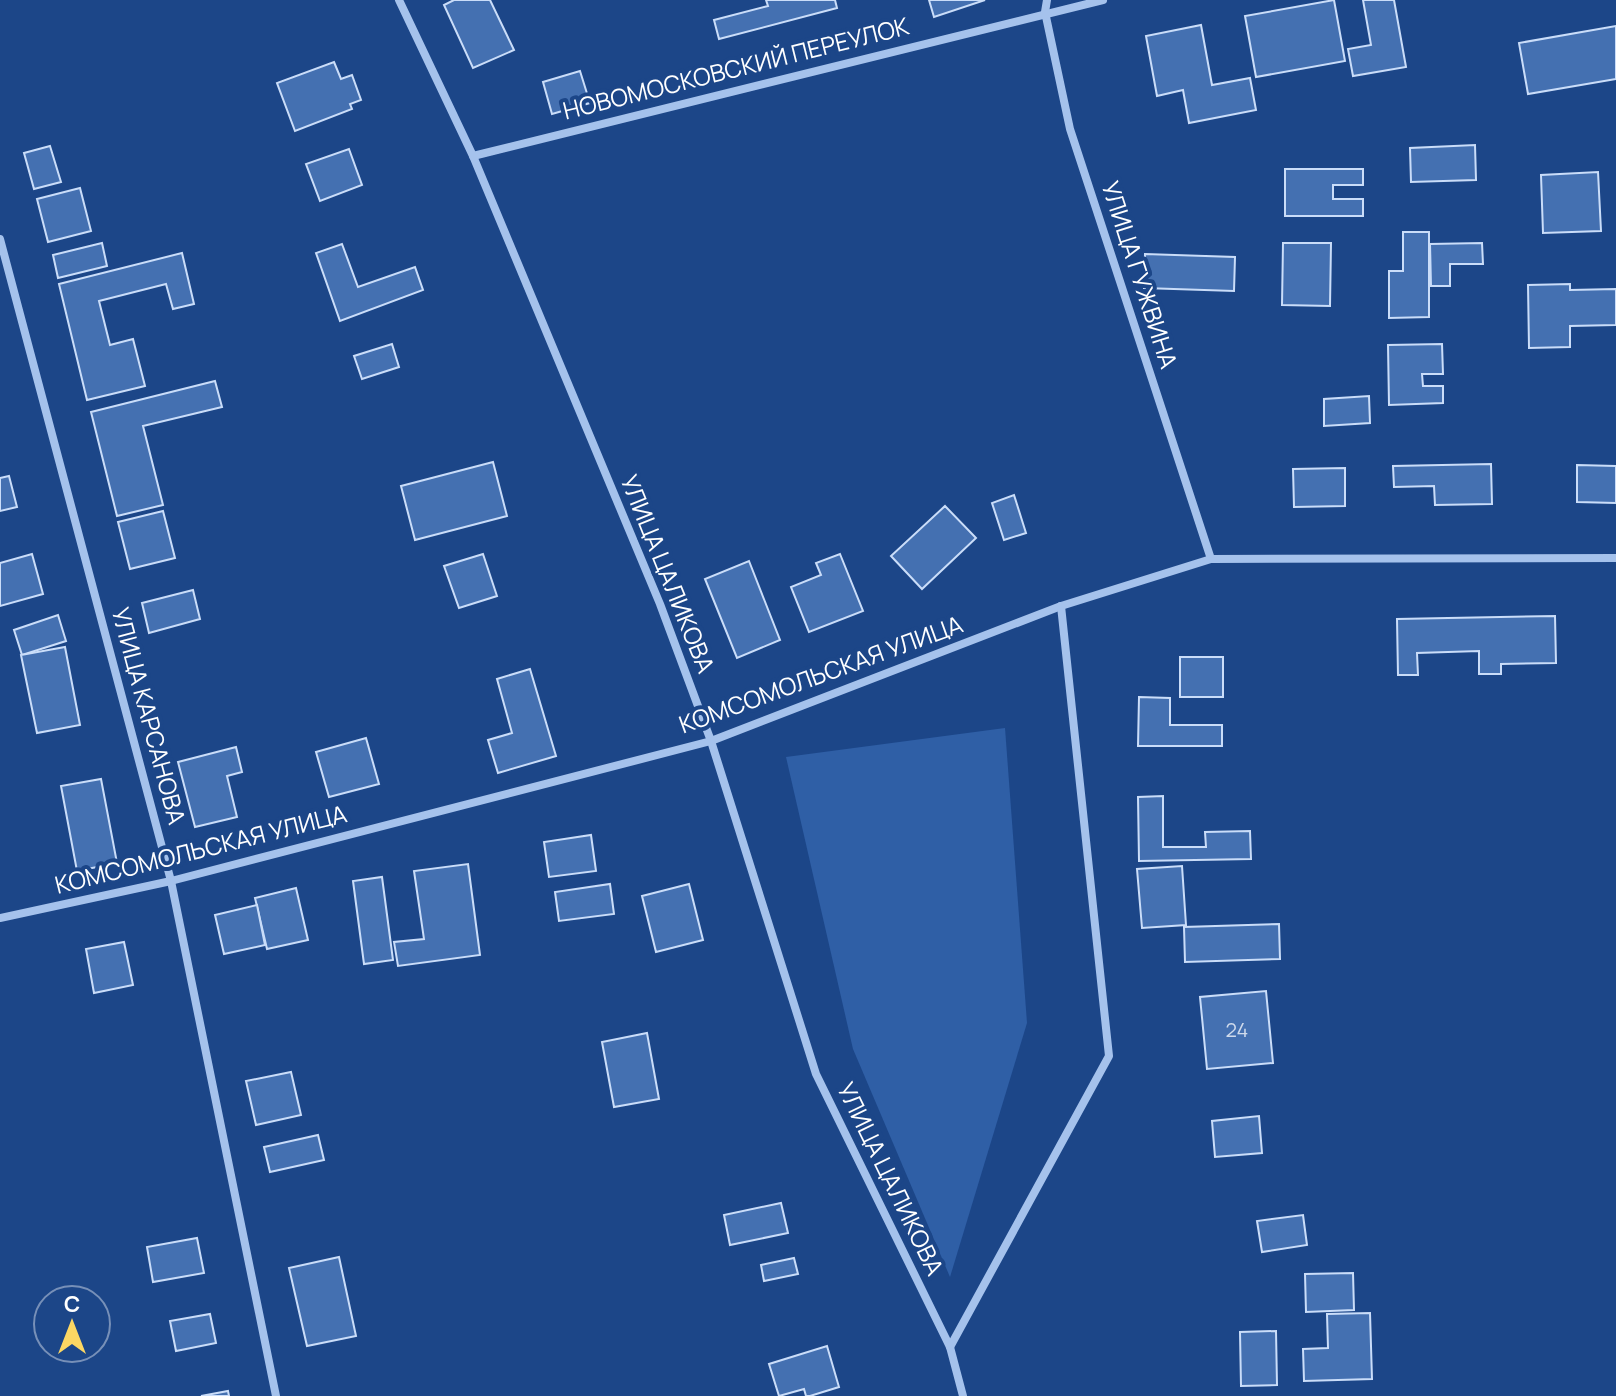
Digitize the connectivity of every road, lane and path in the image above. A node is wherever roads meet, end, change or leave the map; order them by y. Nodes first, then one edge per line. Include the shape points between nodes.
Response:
1 (399, 0) edge
2 (1047, 0) edge
3 (1103, 0) edge
4 (1045, 12) junction
5 (473, 156) junction
6 (0, 239) edge
7 (1616, 558) edge
8 (1211, 559) junction
9 (1061, 606) junction
10 (711, 741) junction
11 (171, 881) junction
12 (0, 918) edge
13 (950, 1347) junction
14 (276, 1396) edge
15 (963, 1396) edge

1 - 5 street, УЛИЦА ЦАЛИКОВА
2 - 4 street, УЛИЦА ГУЖВИНА
3 - 4 street, НОВОМОСКОВСКИЙ ПЕРЕУЛОК
4 - 5 street, НОВОМОСКОВСКИЙ ПЕРЕУЛОК
4 - 8 street, УЛИЦА ГУЖВИНА via 1070,129
5 - 10 street, УЛИЦА ЦАЛИКОВА via 660,604
6 - 11 street, УЛИЦА КАРСАНОВА
7 - 8 street, КОМСОМОЛЬСКАЯ УЛИЦА
8 - 9 street, КОМСОМОЛЬСКАЯ УЛИЦА
9 - 10 street, КОМСОМОЛЬСКАЯ УЛИЦА
9 - 13 street via 1109,1056
10 - 11 street, КОМСОМОЛЬСКАЯ УЛИЦА
10 - 13 street, УЛИЦА ЦАЛИКОВА via 816,1074
11 - 12 street, КОМСОМОЛЬСКАЯ УЛИЦА
11 - 14 street, УЛИЦА КАРСАНОВА
13 - 15 street, УЛИЦА ЦАЛИКОВА

